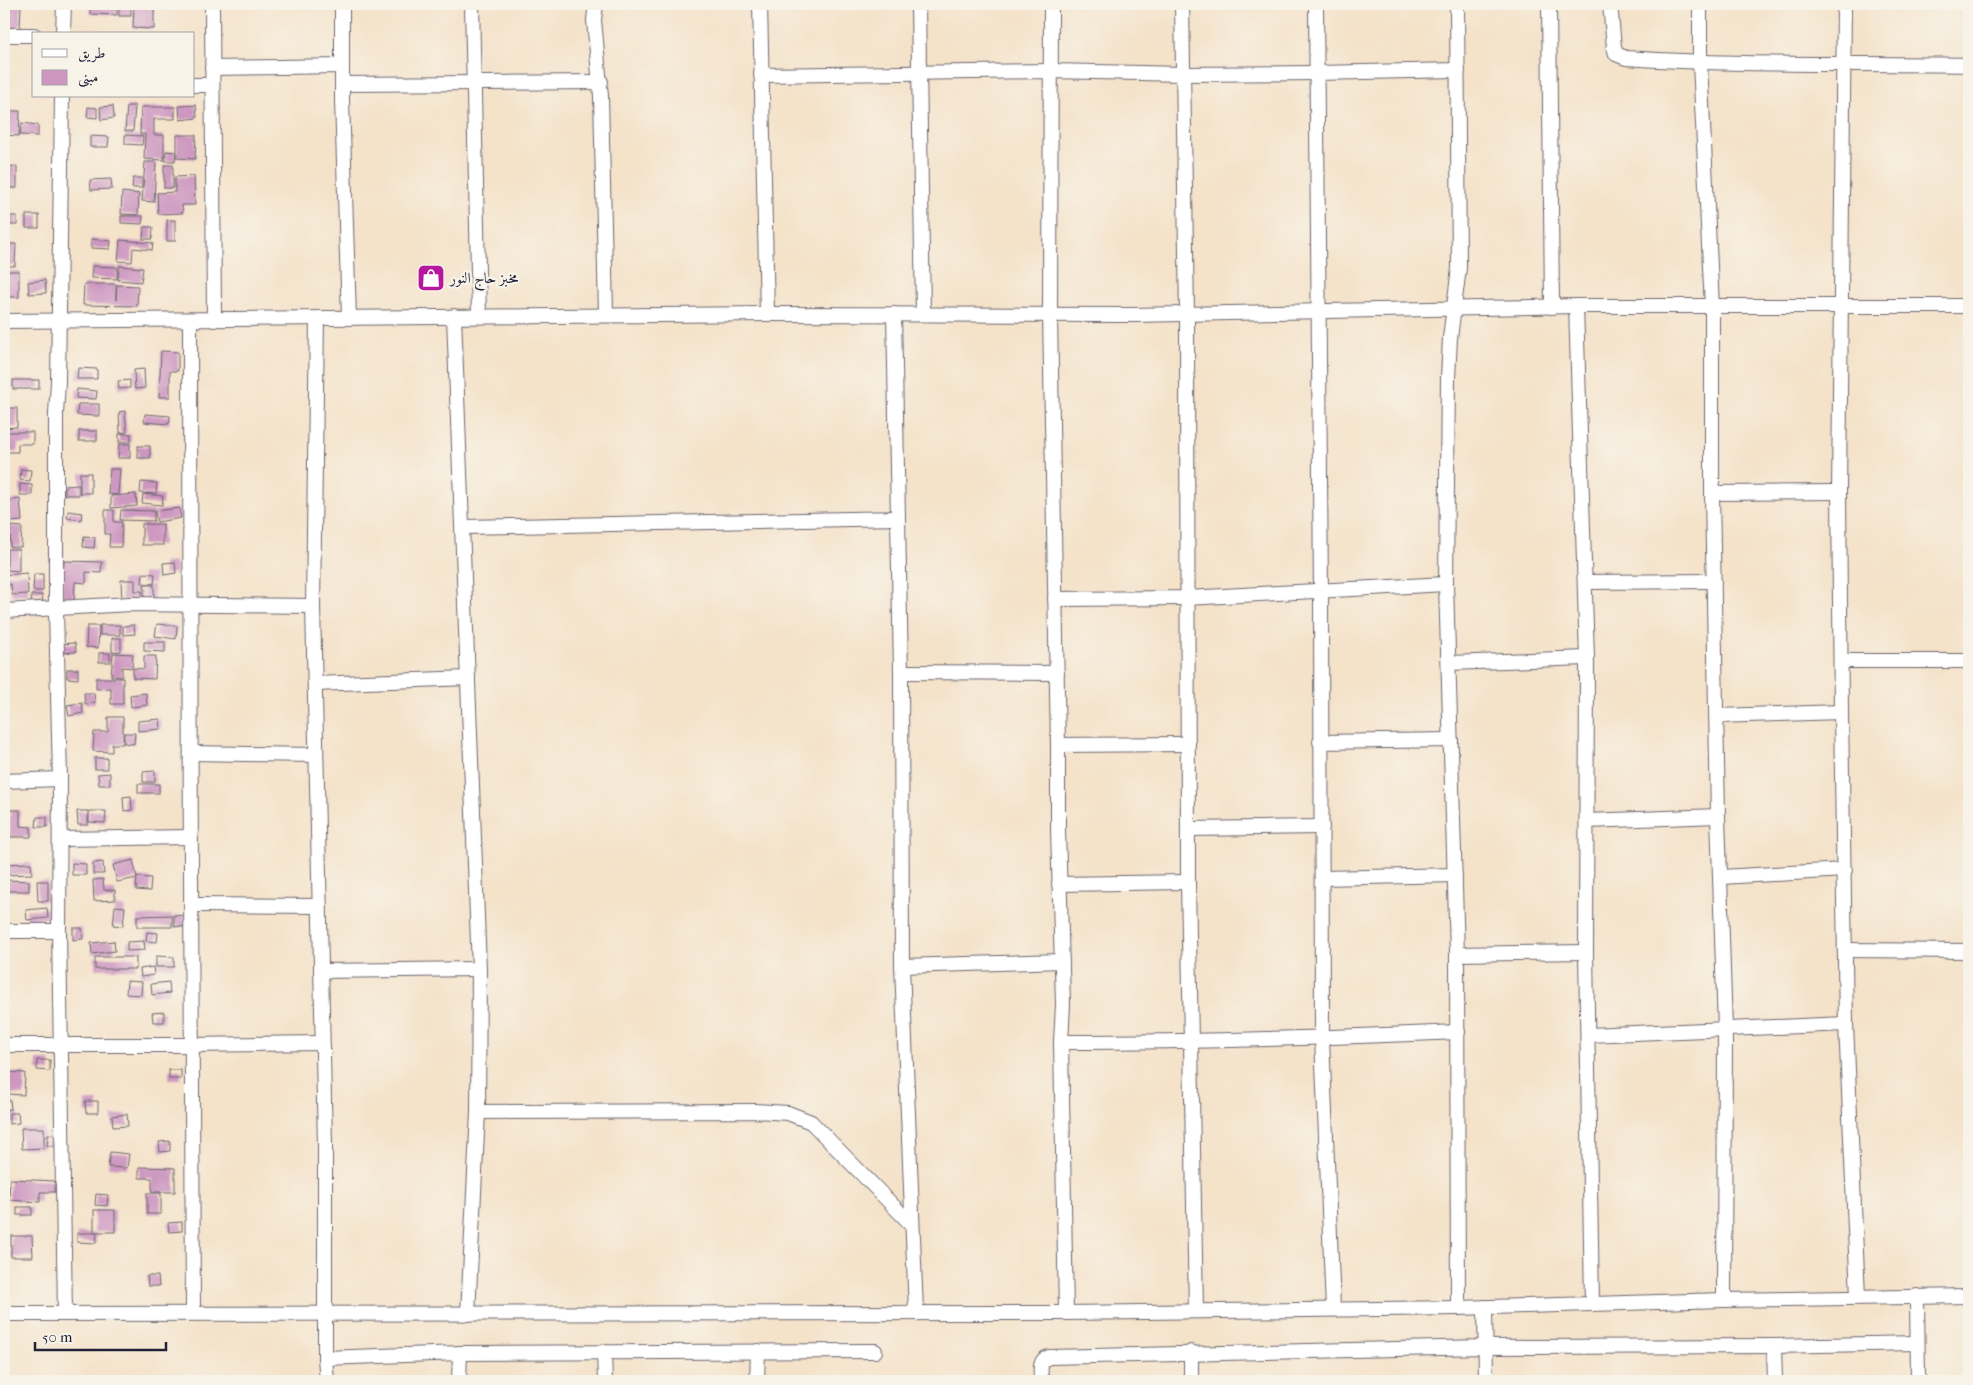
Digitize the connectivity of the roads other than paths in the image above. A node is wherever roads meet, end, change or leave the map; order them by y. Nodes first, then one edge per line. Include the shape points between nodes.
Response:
1 (64, 4) edge
2 (212, 4) edge
3 (342, 4) edge
4 (472, 4) edge
5 (596, 4) edge
6 (760, 4) edge
7 (918, 4) edge
8 (1051, 4) edge
9 (1182, 4) edge
10 (1316, 4) edge
11 (1457, 4) edge
12 (1550, 4) edge
13 (1610, 4) edge
14 (1700, 4) edge
15 (1844, 4) edge
16 (63, 32) edge
17 (4, 35) edge
18 (32, 35) edge
19 (1700, 63) junction
20 (1844, 63) junction
21 (1969, 65) edge
22 (342, 66) junction
23 (212, 68) junction
24 (1458, 70) junction
25 (1051, 71) junction
26 (920, 73) junction
27 (1316, 73) junction
28 (761, 74) junction
29 (1183, 74) junction
30 (600, 82) junction
31 (473, 83) junction
32 (342, 84) junction
33 (195, 85) edge
34 (212, 85) junction
35 (62, 98) edge
36 (1576, 306) junction
37 (1969, 306) edge
38 (1552, 307) junction
39 (1712, 307) junction
40 (1842, 307) junction
41 (1455, 310) junction
42 (1318, 312) junction
43 (606, 314) junction
44 (767, 314) junction
45 (894, 314) junction
46 (923, 314) junction
47 (1187, 314) junction
48 (1050, 315) junction
49 (454, 316) junction
50 (479, 316) junction
51 (349, 318) junction
52 (317, 319) junction
53 (190, 320) junction
54 (214, 320) junction
55 (4, 321) edge
56 (59, 321) junction
57 (1839, 492) junction
58 (1712, 493) junction
59 (898, 518) junction
60 (462, 527) junction
61 (1714, 581) junction
62 (1584, 582) junction
63 (1446, 584) junction
64 (1321, 592) junction
65 (1187, 598) junction
66 (1055, 599) junction
67 (192, 604) junction
68 (313, 606) junction
69 (56, 610) junction
70 (4, 611) edge
71 (1587, 658) junction
72 (1842, 661) junction
73 (1969, 661) edge
74 (1449, 663) junction
75 (901, 672) junction
76 (1057, 673) junction
77 (468, 678) junction
78 (315, 684) junction
79 (1841, 712) junction
80 (1717, 716) junction
81 (1451, 740) junction
82 (1320, 742) junction
83 (1188, 744) junction
84 (1058, 746) junction
85 (191, 753) junction
86 (316, 755) junction
87 (60, 779) junction
88 (4, 781) edge
89 (1718, 816) junction
90 (1587, 821) junction
91 (1322, 827) junction
92 (1188, 829) junction
93 (190, 837) junction
94 (60, 839) junction
95 (1845, 870) junction
96 (1455, 875) junction
97 (1720, 877) junction
98 (1323, 878) junction
99 (1188, 882) junction
100 (1059, 884) junction
101 (192, 905) junction
102 (320, 906) junction
103 (4, 931) edge
104 (59, 931) junction
105 (1845, 950) junction
106 (1969, 951) edge
107 (1586, 952) junction
108 (1457, 954) junction
109 (1062, 961) junction
110 (902, 966) junction
111 (479, 969) junction
112 (321, 971) junction
113 (1846, 1024) junction
114 (1725, 1029) junction
115 (1458, 1032) junction
116 (1588, 1035) junction
117 (1322, 1038) junction
118 (1061, 1042) junction
119 (1192, 1042) junction
120 (321, 1043) junction
121 (4, 1045) edge
122 (190, 1045) junction
123 (60, 1046) junction
124 (478, 1112) junction
125 (912, 1225) junction
126 (1917, 1296) junction
127 (1969, 1296) edge
128 (1858, 1297) junction
129 (1724, 1300) junction
130 (1592, 1303) junction
131 (1485, 1307) junction
132 (1458, 1308) junction
133 (1333, 1309) junction
134 (1196, 1311) junction
135 (193, 1312) junction
136 (916, 1312) junction
137 (1066, 1313) junction
138 (4, 1314) edge
139 (65, 1314) junction
140 (468, 1314) junction
141 (325, 1315) junction
142 (1917, 1343) junction
143 (1774, 1346) junction
144 (1486, 1347) junction
145 (875, 1350) dead end
146 (758, 1351) junction
147 (460, 1352) junction
148 (604, 1352) junction
149 (1191, 1352) junction
150 (325, 1358) junction
151 (329, 1380) edge
152 (459, 1381) edge
153 (605, 1381) edge
154 (757, 1381) edge
155 (1041, 1381) edge
156 (1191, 1381) edge
157 (1486, 1381) edge
158 (1775, 1381) edge
159 (1918, 1381) edge

1 - 16 street
2 - 23 street
3 - 22 street
4 - 31 street
5 - 30 street via 594,20
6 - 28 street
7 - 26 street
8 - 25 street
9 - 29 street
10 - 27 street
11 - 24 street
12 - 38 street
13 - 19 street via 1614,47 1620,57
14 - 19 street
15 - 20 street
17 - 18 street
19 - 20 street
19 - 39 street
20 - 21 street
20 - 40 street
22 - 23 street
22 - 32 street
23 - 34 street
24 - 27 street
24 - 41 street via 1459,268
25 - 26 street
25 - 29 street
25 - 48 street
26 - 28 street
26 - 46 street
27 - 29 street
27 - 42 street
28 - 44 street
29 - 47 street
30 - 31 street
30 - 43 street
31 - 32 street
31 - 50 street
32 - 51 street
33 - 34 street
34 - 54 street
35 - 56 street
36 - 38 street
36 - 39 street
36 - 62 street
37 - 40 street
38 - 41 street
39 - 40 street
39 - 58 street
40 - 57 street
41 - 42 street
41 - 63 street via 1448,378
42 - 47 street
42 - 64 street
43 - 44 street
43 - 50 street
44 - 45 street
45 - 46 street
45 - 59 street
46 - 48 street
47 - 48 street
47 - 65 street
48 - 66 street
49 - 50 street
49 - 51 street
49 - 60 street
51 - 52 street
52 - 54 street
52 - 68 street
53 - 54 street
53 - 56 street
53 - 67 street
55 - 56 street
56 - 69 street
57 - 58 street
57 - 72 street
58 - 61 street
59 - 60 street
59 - 75 street
60 - 77 street
61 - 62 street
61 - 80 street
62 - 71 street
63 - 64 street
63 - 74 street
64 - 65 street
64 - 82 street
65 - 66 street
65 - 83 street
66 - 76 street
67 - 68 street
67 - 69 street via 102,605
67 - 85 street
68 - 78 street
69 - 70 street
69 - 87 street
71 - 74 street
71 - 90 street
72 - 73 street
72 - 79 street
74 - 81 street
75 - 76 street
75 - 110 street
76 - 84 street
77 - 78 street
77 - 111 street
78 - 86 street
79 - 80 street
79 - 95 street
80 - 89 street
81 - 82 street
81 - 96 street
82 - 91 street
83 - 84 street
83 - 92 street
84 - 100 street
85 - 86 street
85 - 93 street
86 - 102 street
87 - 88 street
87 - 94 street
89 - 90 street
89 - 97 street
90 - 107 street
91 - 92 street
91 - 98 street
92 - 99 street
93 - 94 street
93 - 101 street
94 - 104 street
95 - 97 street
95 - 105 street
96 - 98 street
96 - 108 street
97 - 114 street
98 - 117 street
99 - 100 street
99 - 119 street
100 - 109 street
101 - 102 street
101 - 122 street
102 - 112 street
103 - 104 street
104 - 123 street
105 - 106 street
105 - 113 street
107 - 108 street
107 - 116 street
108 - 115 street
109 - 110 street
109 - 118 street
110 - 125 street
111 - 112 street
111 - 124 street
112 - 120 street
113 - 114 street
113 - 128 street
114 - 116 street
114 - 129 street
115 - 117 street
115 - 132 street
116 - 130 street
117 - 119 street
117 - 133 street
118 - 119 street
118 - 137 street
119 - 134 street
120 - 122 street
120 - 141 street
121 - 123 street
122 - 123 street
122 - 135 street
123 - 139 street
124 - 125 street via 788,1113 811,1122
124 - 140 street
125 - 136 street
126 - 127 street
126 - 128 street
126 - 142 street
128 - 129 street
129 - 130 street
130 - 131 street
131 - 132 street
131 - 144 street
132 - 133 street
133 - 134 street
134 - 137 street
135 - 139 street
135 - 141 street
136 - 137 street
136 - 140 street
138 - 139 street
140 - 141 street
141 - 150 street
142 - 143 street
142 - 159 street
143 - 144 street
143 - 158 street
144 - 149 street
144 - 157 street
145 - 146 street
146 - 148 street
146 - 154 street
147 - 148 street
147 - 150 street
147 - 152 street
148 - 153 street
149 - 155 street via 1049,1356 1041,1363
149 - 156 street
150 - 151 street

